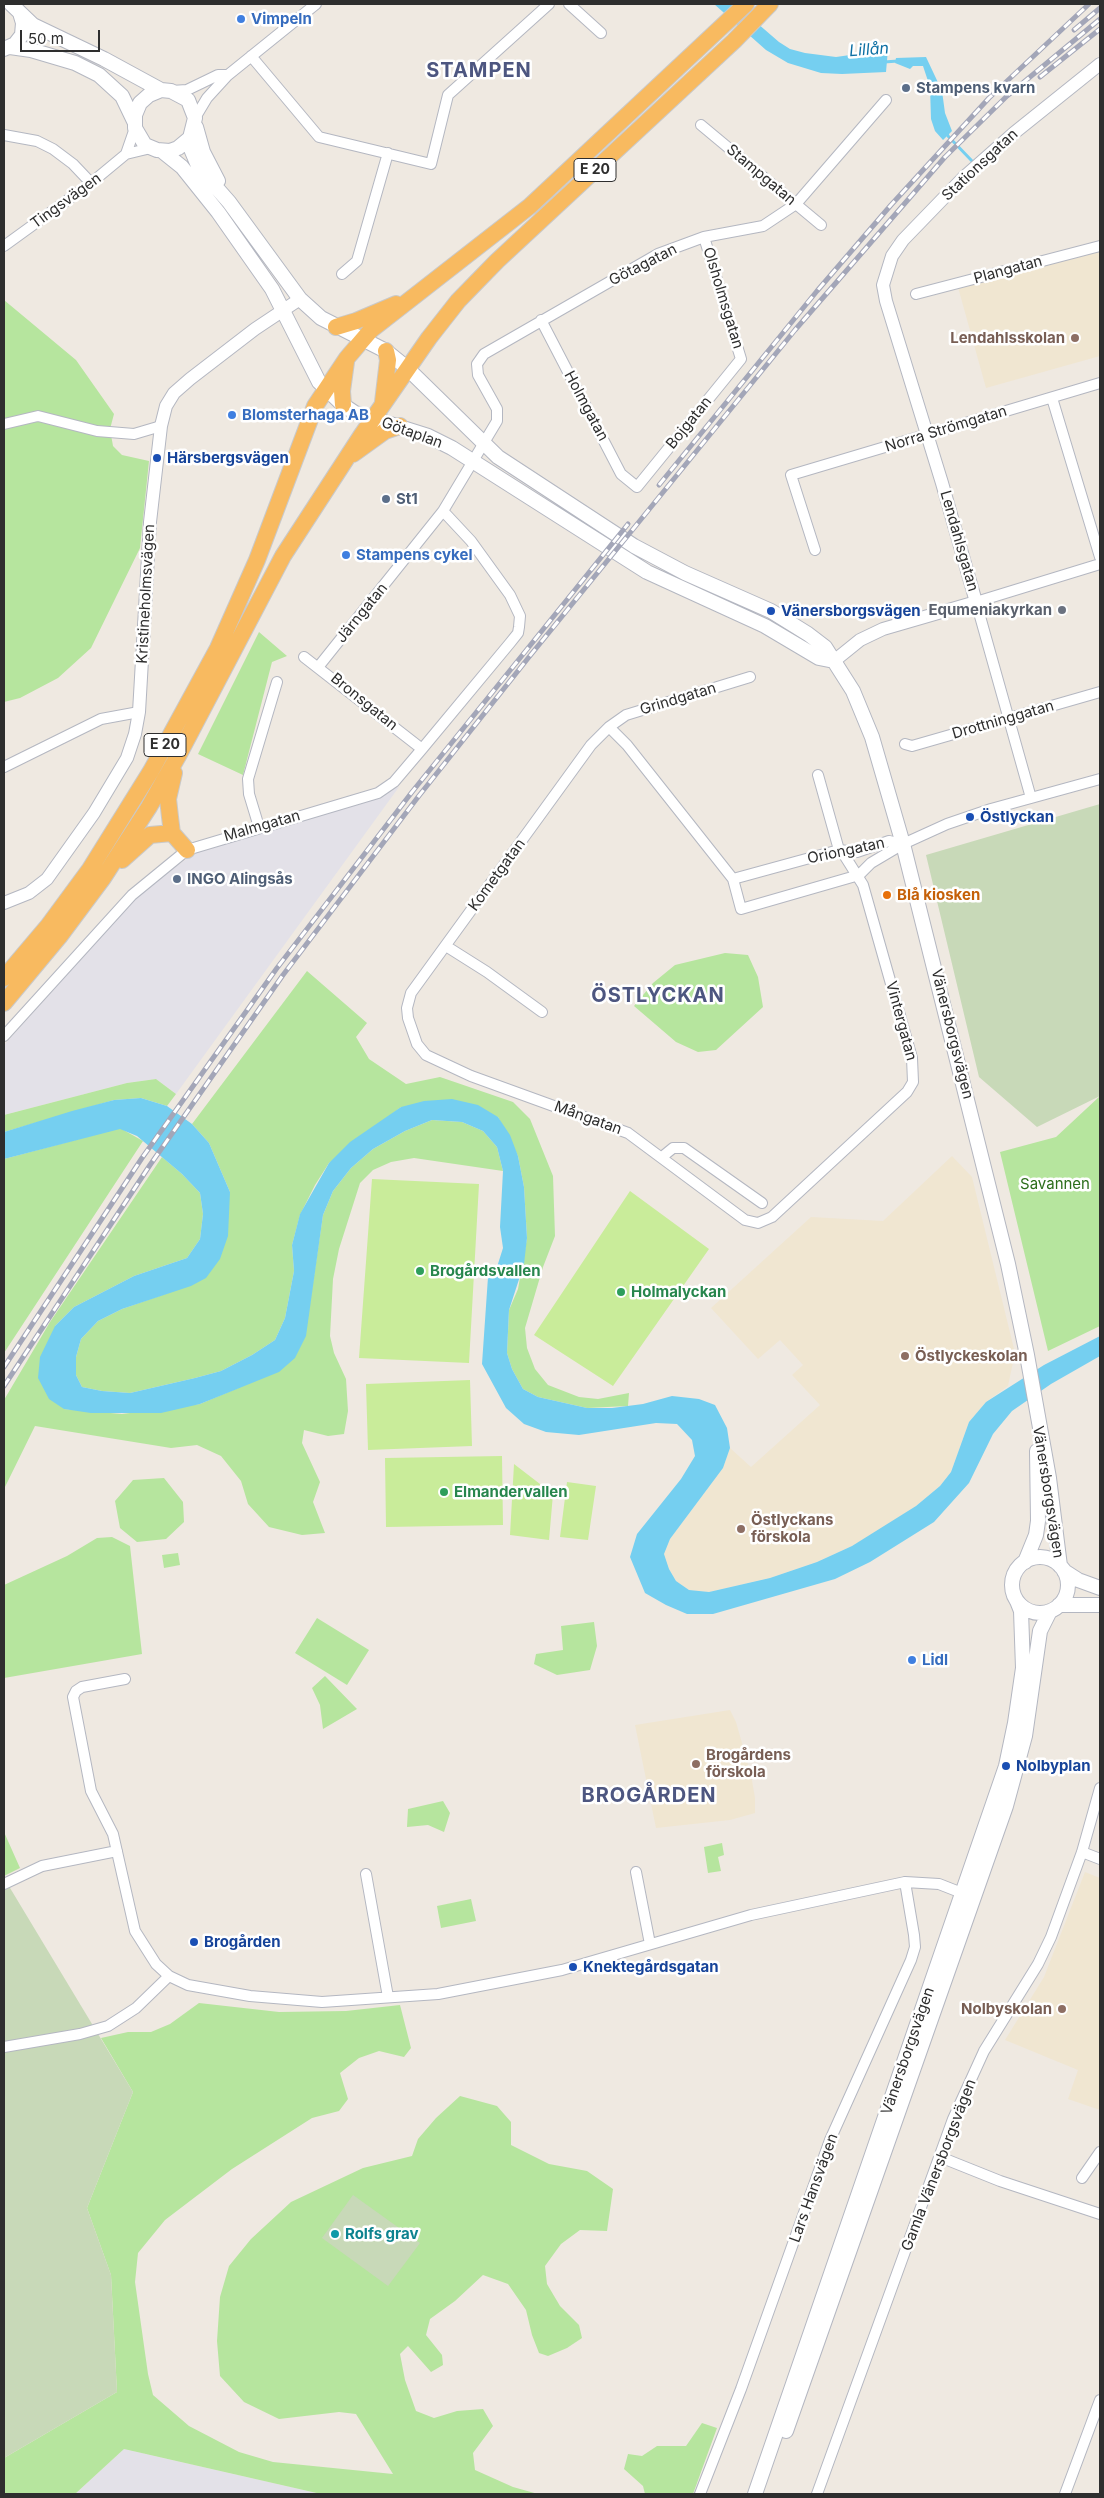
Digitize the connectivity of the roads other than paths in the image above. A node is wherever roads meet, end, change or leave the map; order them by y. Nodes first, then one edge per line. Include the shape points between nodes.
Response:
1 (316, 4) edge
2 (549, 4) edge
3 (569, 4) edge
4 (746, 4) edge
5 (770, 4) edge
6 (16, 8) edge
7 (601, 32) dead end
8 (7, 48) edge
9 (251, 56) junction
10 (1100, 64) edge
11 (228, 75) junction
12 (166, 90) junction
13 (886, 100) dead end
14 (195, 121) junction
15 (134, 124) junction
16 (701, 124) dead end
17 (4, 135) edge
18 (190, 138) junction
19 (157, 150) junction
20 (388, 153) junction
21 (126, 154) junction
22 (91, 183) junction
23 (229, 202) junction
24 (796, 204) junction
25 (821, 225) dead end
26 (704, 237) junction
27 (4, 246) edge
28 (1100, 246) edge
29 (342, 274) dead end
30 (883, 285) joint
31 (916, 294) dead end
32 (300, 299) junction
33 (408, 300) junction
34 (284, 310) junction
35 (541, 320) junction
36 (336, 327) junction
37 (362, 340) junction
38 (386, 352) junction
39 (347, 358) junction
40 (741, 359) joint
41 (407, 368) junction
42 (1100, 383) edge
43 (325, 388) junction
44 (1052, 398) junction
45 (383, 404) junction
46 (343, 405) junction
47 (373, 418) junction
48 (4, 424) edge
49 (161, 426) junction
50 (400, 426) junction
51 (927, 435) junction
52 (484, 442) junction
53 (345, 460) junction
54 (472, 461) junction
55 (637, 487) joint
56 (443, 511) junction
57 (814, 550) dead end
58 (1100, 557) edge
59 (1100, 564) edge
60 (976, 602) junction
61 (304, 657) dead end
62 (834, 661) junction
63 (319, 666) junction
64 (750, 677) dead end
65 (277, 682) dead end
66 (1100, 692) edge
67 (139, 712) junction
68 (1009, 718) junction
69 (609, 727) junction
70 (905, 744) dead end
71 (422, 749) junction
72 (178, 756) junction
73 (4, 766) edge
74 (818, 775) dead end
75 (1100, 779) edge
76 (1031, 798) junction
77 (259, 827) junction
78 (172, 833) junction
79 (903, 844) junction
80 (187, 850) junction
81 (840, 850) junction
82 (859, 875) junction
83 (102, 878) junction
84 (733, 879) junction
85 (4, 903) edge
86 (449, 948) dead end
87 (4, 978) edge
88 (4, 1003) edge
89 (542, 1012) dead end
90 (411, 1032) joint
91 (4, 1036) edge
92 (662, 1158) junction
93 (762, 1203) dead end
94 (758, 1223) joint
95 (1037, 1418) junction
96 (1025, 1562) junction
97 (1062, 1569) junction
98 (1100, 1588) edge
99 (1016, 1601) junction
100 (1100, 1605) edge
101 (1055, 1608) junction
102 (125, 1679) dead end
103 (1100, 1788) edge
104 (117, 1852) junction
105 (1082, 1852) junction
106 (1100, 1859) edge
107 (636, 1872) dead end
108 (366, 1874) dead end
109 (904, 1882) junction
110 (4, 1884) edge
111 (969, 1896) junction
112 (650, 1944) junction
113 (169, 1976) junction
114 (388, 1997) junction
115 (4, 2047) edge
116 (1100, 2152) edge
117 (940, 2157) junction
118 (1082, 2178) dead end
119 (1100, 2214) edge
120 (1100, 2400) edge
121 (700, 2494) edge
122 (755, 2494) edge
123 (762, 2494) edge
124 (817, 2494) edge
125 (1065, 2494) edge

1 - 9 street
2 - 20 street via 448,95 431,164
3 - 7 street
4 - 33 highway, E 20 via 530,206
5 - 41 highway, E 20 via 497,261 458,301
6 - 8 main road via 24,23 22,34
6 - 12 main road via 42,30
8 - 15 main road via 31,50 75,63 99,75 122,96
9 - 11 street
9 - 20 street via 319,137
10 - 30 street, Stationsgatan via 1014,133 943,199 903,240 892,256
11 - 12 street via 218,75 187,90
11 - 14 street via 206,98
12 - 14 main road via 188,100
12 - 15 main road via 149,94 140,103
13 - 24 street, Götagatan
14 - 18 main road
14 - 23 main road via 203,152
15 - 19 main road via 140,140
15 - 21 street
16 - 24 street, Stampgatan
17 - 22 street via 37,140 73,164
18 - 19 main road via 178,148
18 - 23 main road via 199,168
19 - 21 street, Tingsvägen
19 - 34 main road, Götaplan via 182,167 200,188
20 - 29 street via 357,261
21 - 22 street, Tingsvägen
22 - 27 street, Tingsvägen
23 - 32 main road
24 - 25 street, Stampgatan
24 - 26 street, Götagatan via 763,226
26 - 35 street, Götagatan via 658,254
26 - 40 street, Olsholmsgatan
28 - 31 street, Plangatan
30 - 51 street, Lendahlsgatan
32 - 34 street, Kristineholmsvägen
32 - 36 main road
33 - 36 highway
33 - 37 highway, E 20
34 - 43 main road, Götaplan via 314,373
34 - 49 street, Kristineholmsvägen via 174,393 166,406
35 - 52 street, Götagatan via 484,354 476,364 478,375 497,409 497,421
35 - 55 street, Holmgatan via 621,474
36 - 37 main road
37 - 38 main road
37 - 39 highway, E 20
38 - 41 main road
38 - 45 highway
39 - 43 highway, E 20
39 - 46 highway
40 - 55 street, Bojgatan
41 - 45 highway, E 20
41 - 52 main road, Vänersborgsvägen
42 - 44 street, Norra Strömgatan
43 - 46 main road, Götaplan
43 - 87 highway, E 20 via 288,472 257,560 218,648 191,698 90,869
44 - 51 street, Norra Strömgatan
44 - 58 street
45 - 47 highway, E 20
46 - 47 main road, Götaplan
47 - 50 main road, Götaplan
47 - 53 highway, E 20
48 - 49 street via 38,416 97,432 134,434
49 - 67 street, Kristineholmsvägen via 149,536
50 - 53 highway via 386,431
50 - 54 main road, Götaplan via 428,436
51 - 57 street, Norra Strömgatan via 791,475
51 - 60 street, Lendahlsgatan
52 - 54 street, Götagatan
52 - 62 main road, Vänersborgsvägen via 498,457 642,550 801,629 825,647
53 - 72 highway, E 20 via 283,556
54 - 56 street, Järngatan
54 - 62 main road via 647,572 765,626 819,658
56 - 63 street, Järngatan
56 - 71 street, Malmgatan via 471,541 510,595 520,616 518,633
59 - 60 street
60 - 62 street via 883,629 860,640
60 - 68 street, Lendahlsgatan
61 - 63 street, Bronsgatan
62 - 79 main road, Vänersborgsvägen via 860,703
63 - 71 street, Bronsgatan
64 - 69 street, Grindgatan via 639,710
65 - 77 street via 248,779
66 - 68 street, Drottninggatan
67 - 73 street via 101,719
67 - 85 street, Kristineholmsvägen via 136,734 127,758 94,813 47,879 29,893
68 - 70 street, Drottninggatan via 912,746
68 - 76 street, Lendahlsgatan
69 - 84 street, Oriongatan
69 - 90 street, Kometgatan via 592,745 411,993 408,1008
71 - 77 street, Malmgatan via 394,782 378,793
72 - 78 highway via 168,799
72 - 83 highway, E 20
74 - 81 street
75 - 76 street
76 - 79 street via 947,824
77 - 80 street, Malmgatan
78 - 80 highway
78 - 83 highway via 150,834
79 - 81 street, Oriongatan via 889,841 857,852
79 - 82 street, Oriongatan
79 - 95 main road, Vänersborgsvägen via 977,1134 1028,1355
80 - 91 street, Malmgatan via 132,895
81 - 82 street, Vintergatan
81 - 84 street, Oriongatan
82 - 84 street, Oriongatan via 741,909
82 - 94 street, Vintergatan via 912,1058 912,1082 907,1092 778,1211
83 - 88 highway, E 20 via 59,937
86 - 89 street
90 - 92 street, Mångatan via 426,1055 471,1076 628,1133
92 - 93 street via 673,1148 684,1148
92 - 94 street, Mångatan via 745,1220
95 - 96 main road, Vänersborgsvägen via 1038,1521
95 - 97 main road, Vänersborgsvägen
96 - 97 main road via 1043,1558
96 - 99 main road via 1012,1581
97 - 98 main road via 1078,1580
97 - 101 main road via 1068,1585 1064,1600
99 - 101 main road via 1032,1612
99 - 111 main road, Vänersborgsvägen via 1021,1611 1023,1649 1016,1723
100 - 101 main road
101 - 111 main road, Vänersborgsvägen via 1040,1631 1031,1704 1017,1771
102 - 104 street via 82,1687 73,1697 91,1791 108,1820
103 - 105 street, Gamla Vänersborgsvägen
104 - 110 street via 42,1866
104 - 113 street via 135,1931 150,1956
105 - 106 street
105 - 117 street, Gamla Vänersborgsvägen via 1051,1938 984,2051 953,2119
107 - 112 street
108 - 114 street
109 - 111 street via 939,1884
109 - 112 street via 751,1915
109 - 121 street, Lars Hansvägen via 915,1947 830,2140
111 - 122 main road, Vänersborgsvägen
111 - 123 main road, Vänersborgsvägen via 806,2379
112 - 114 street via 562,1970 495,1984 438,1994
113 - 114 street via 194,1987 250,1996 322,2002
113 - 115 street via 136,2008 108,2026
116 - 118 street
117 - 119 street
117 - 124 street, Gamla Vänersborgsvägen
120 - 125 street

